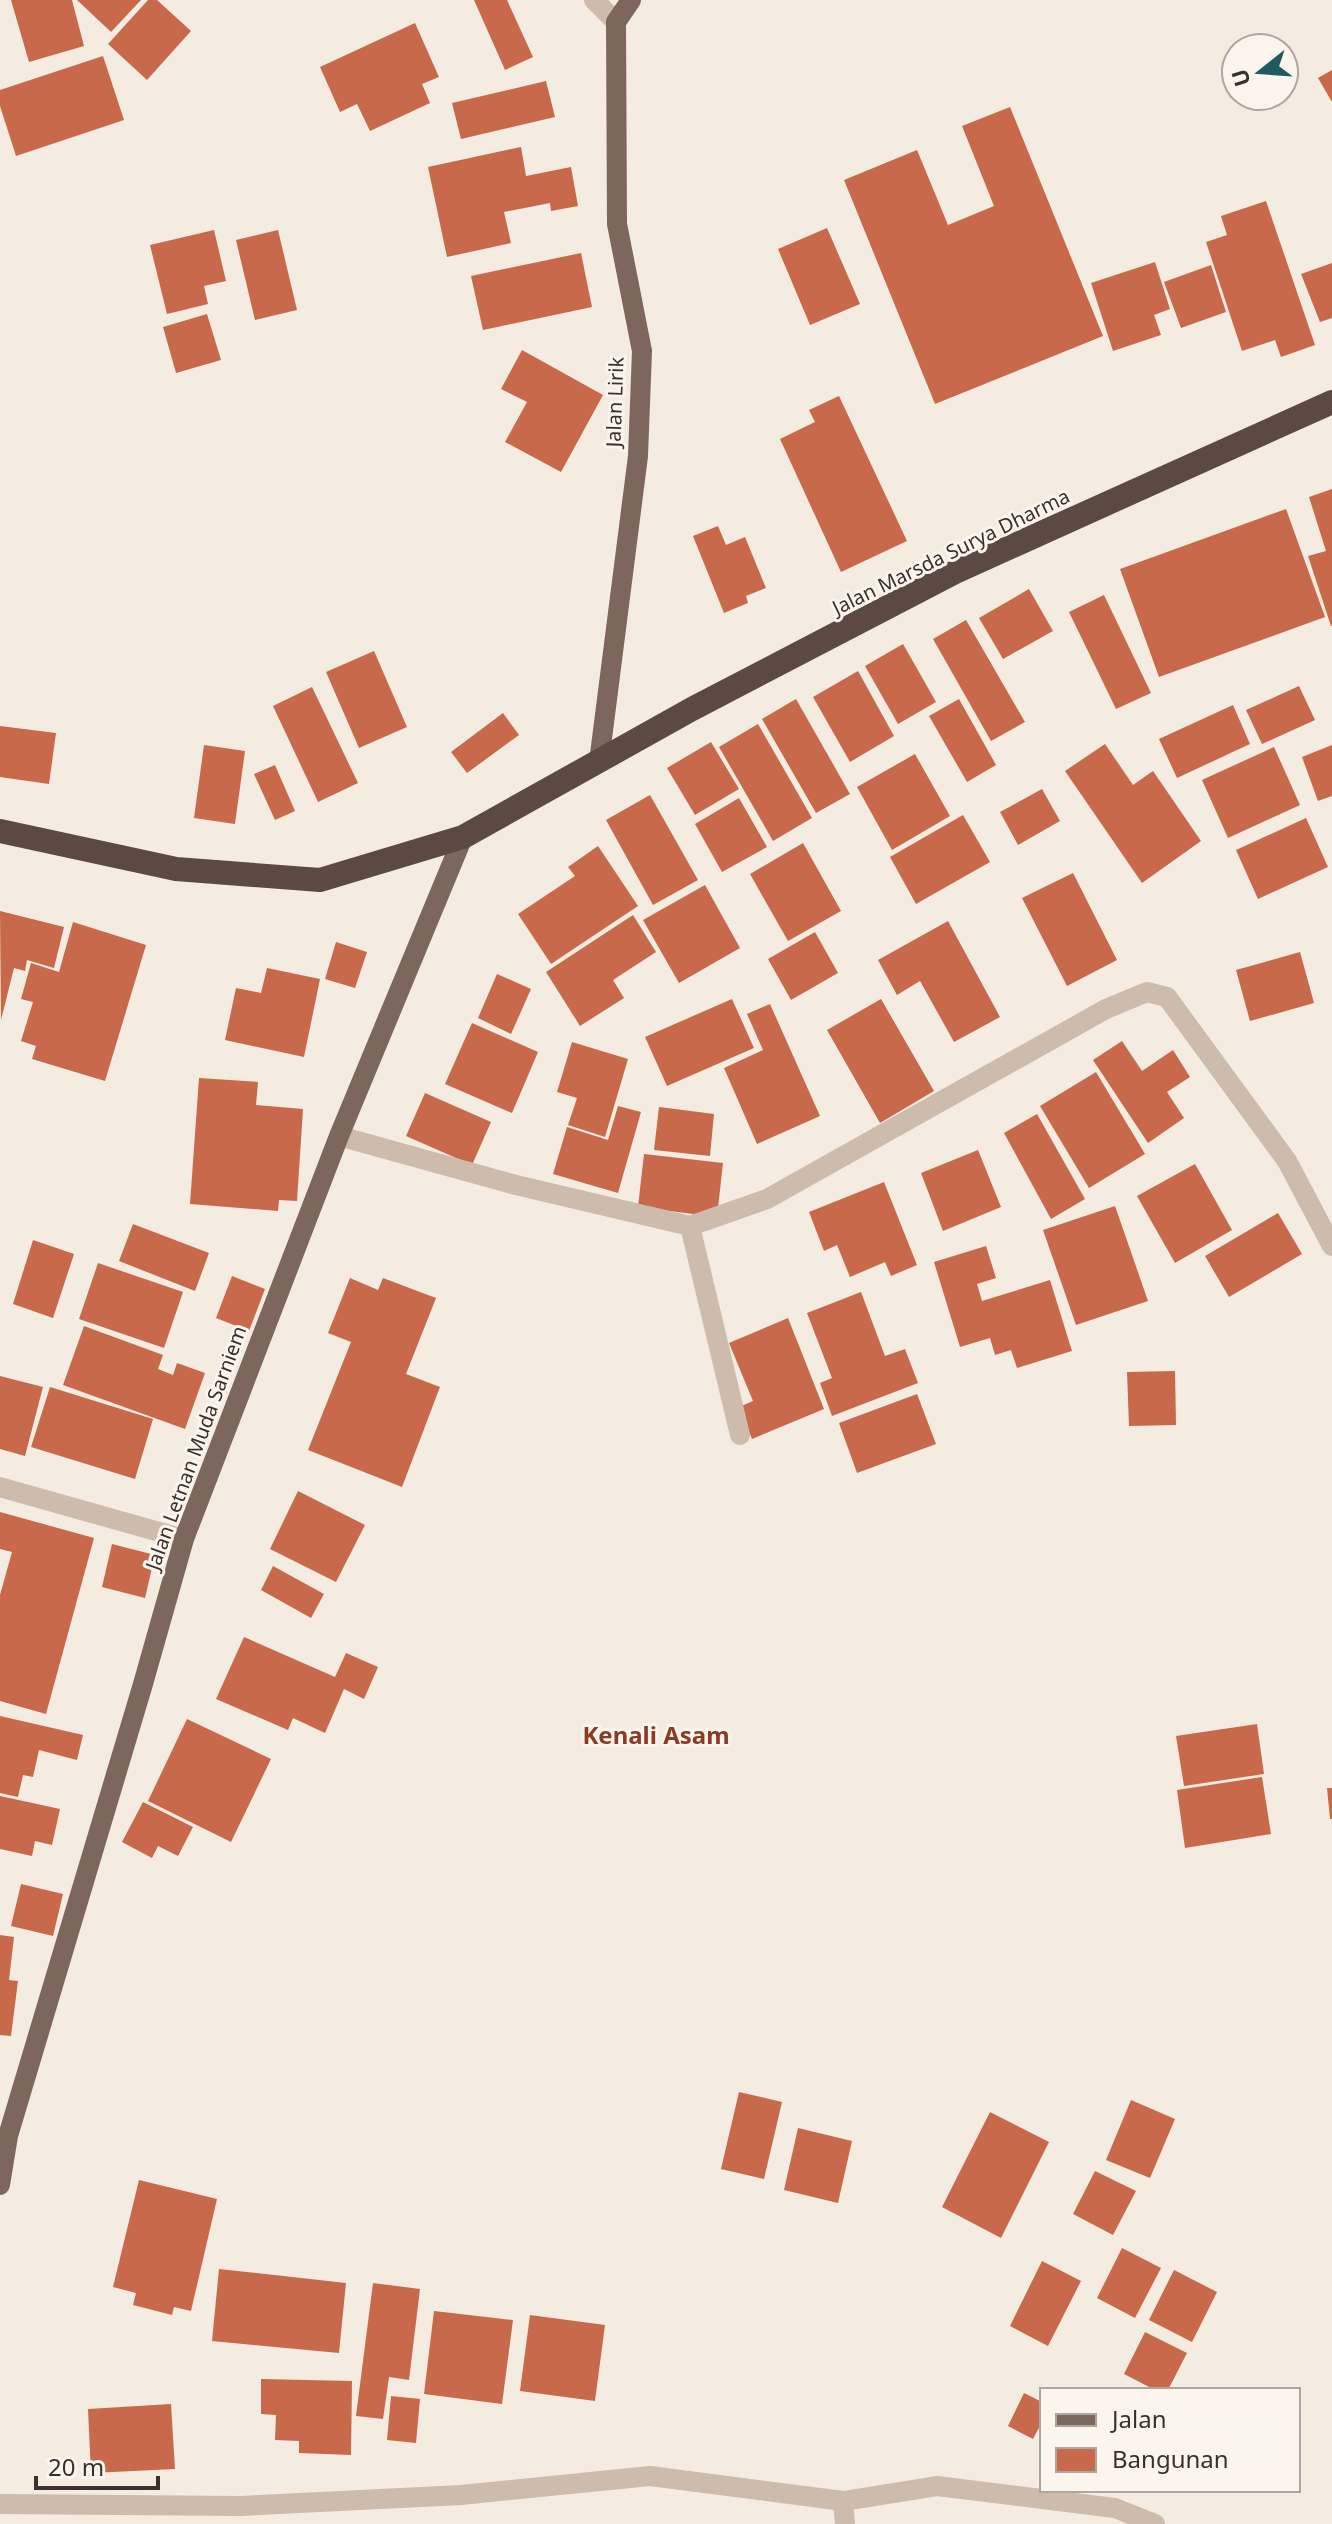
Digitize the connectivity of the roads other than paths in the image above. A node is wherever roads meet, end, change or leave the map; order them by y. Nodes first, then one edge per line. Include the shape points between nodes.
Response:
1 (594, 0) edge
2 (631, 0) edge
3 (616, 22) junction
4 (1332, 402) edge
5 (599, 762) junction
6 (0, 831) edge
7 (463, 837) junction
8 (339, 1136) junction
9 (690, 1226) junction
10 (1332, 1246) edge
11 (740, 1435) dead end
12 (0, 1487) edge
13 (184, 1539) junction
14 (0, 2185) edge
15 (843, 2501) junction
16 (0, 2504) edge
17 (845, 2524) edge
18 (1155, 2524) edge

1 - 3 street
2 - 3 main road
3 - 5 main road, Jalan Lirik via 617,224 642,351 638,456
4 - 5 highway, Jalan Marsda Surya Dharma via 955,572
5 - 7 highway, Jalan Marsda Surya Dharma
6 - 7 highway, Jalan Marsda Surya Dharma via 176,869 320,880
7 - 8 main road, Jalan Letnan Muda Sarniem
8 - 9 street
8 - 13 main road, Jalan Letnan Muda Sarniem
9 - 10 street via 767,1199 1106,1009 1147,992 1167,997 1287,1161
9 - 11 street
12 - 13 street
13 - 14 main road, Jalan Letnan Muda Sarniem via 8,2136
15 - 16 street via 650,2476 461,2495 241,2506
15 - 17 street
15 - 18 street via 937,2486 1115,2508

